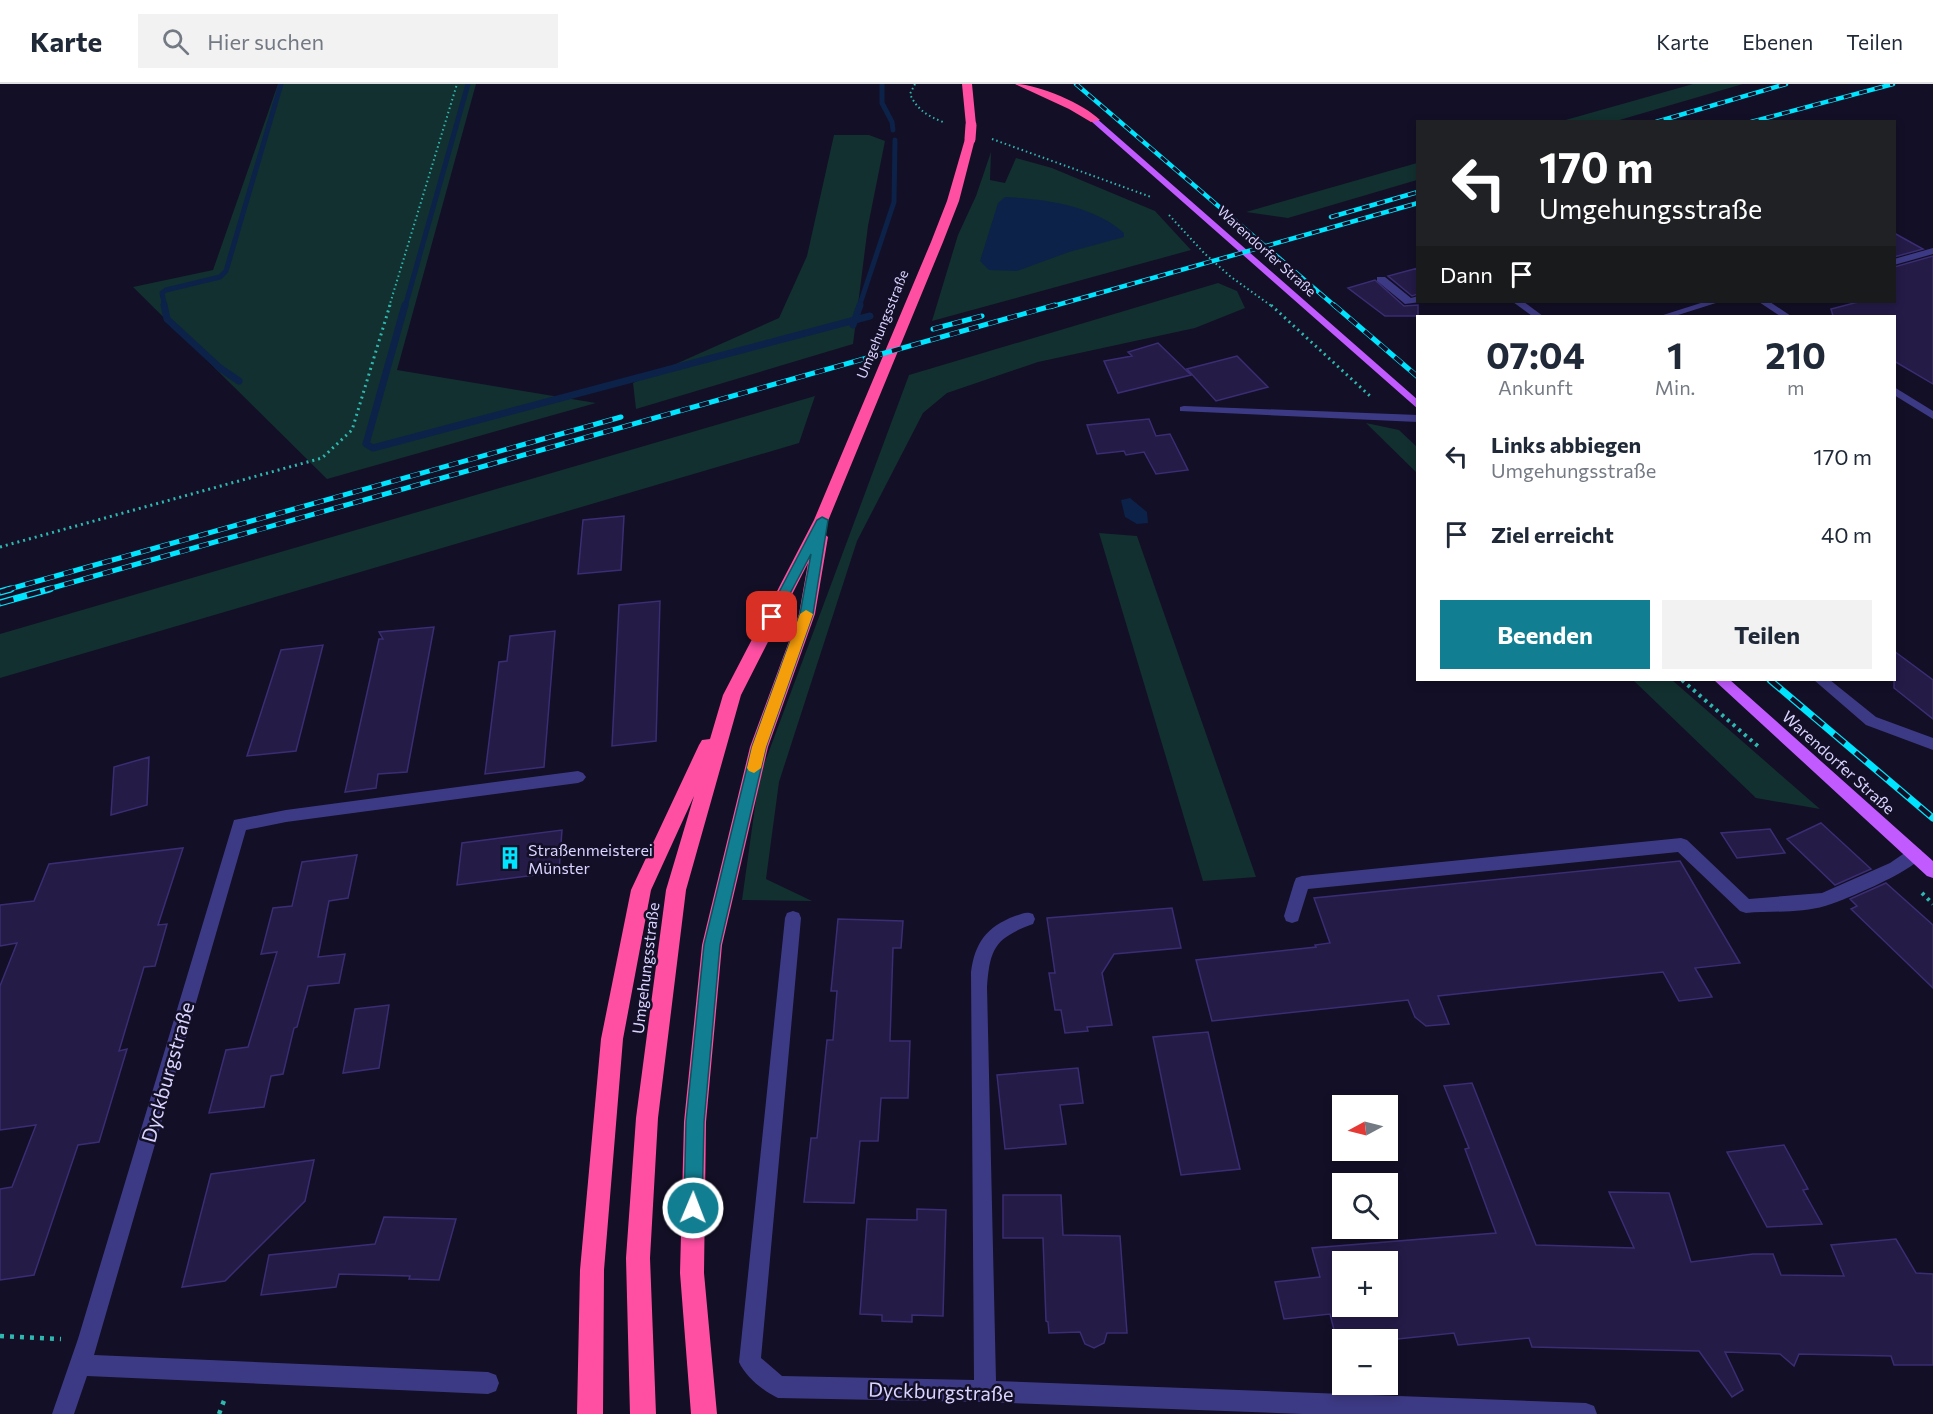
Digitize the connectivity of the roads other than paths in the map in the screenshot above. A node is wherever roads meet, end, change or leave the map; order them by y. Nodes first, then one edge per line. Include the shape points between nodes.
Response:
1 (967, 84) edge
2 (1020, 84) edge
3 (1095, 120) joint
4 (1933, 251) edge
5 (1896, 261) edge
6 (1381, 279) dead end
7 (1416, 300) edge
8 (1519, 303) edge
9 (1710, 303) edge
10 (1766, 303) edge
11 (1537, 315) edge
12 (1668, 315) edge
13 (1784, 315) edge
14 (1896, 391) edge
15 (1416, 404) edge
16 (1184, 409) dead end
17 (1933, 416) edge
18 (1416, 419) edge
19 (822, 520) junction
20 (1722, 681) edge
21 (1822, 681) edge
22 (732, 695) junction
23 (1933, 744) edge
24 (578, 777) dead end
25 (1916, 855) junction
26 (1933, 871) edge
27 (1292, 916) dead end
28 (793, 918) dead end
29 (1027, 919) dead end
30 (81, 1365) junction
31 (488, 1383) dead end
32 (985, 1392) junction
33 (63, 1414) edge
34 (590, 1414) edge
35 (643, 1414) edge
36 (704, 1414) edge
37 (1586, 1414) edge

1 - 19 highway, Umgehungsstraße, bridge via 970,139 952,201
2 - 3 highway
3 - 15 main road, Warendorfer Straße
4 - 5 street
6 - 7 street via 1409,302
8 - 11 street
9 - 12 street
10 - 13 street
14 - 17 street
16 - 18 street
19 - 22 highway, Umgehungsstraße
19 - 36 highway, Umgehungsstraße via 807,614 759,747 712,945 695,1122 692,1272
20 - 25 main road, Warendorfer Straße
21 - 23 street via 1871,721
22 - 34 highway via 641,890 612,1039 592,1270
22 - 35 highway, Umgehungsstraße via 676,890 647,1118 638,1258
24 - 30 street, Dyckburgstraße via 240,825
25 - 26 main road, Warendorfer Straße
25 - 27 street via 1823,900 1746,906 1681,845 1302,883
28 - 32 street, Dyckburgstraße via 750,1362 778,1386
29 - 32 street via 1002,927 987,941 980,960
30 - 31 street
30 - 33 street, Dyckburgstraße
32 - 37 street, Dyckburgstraße

